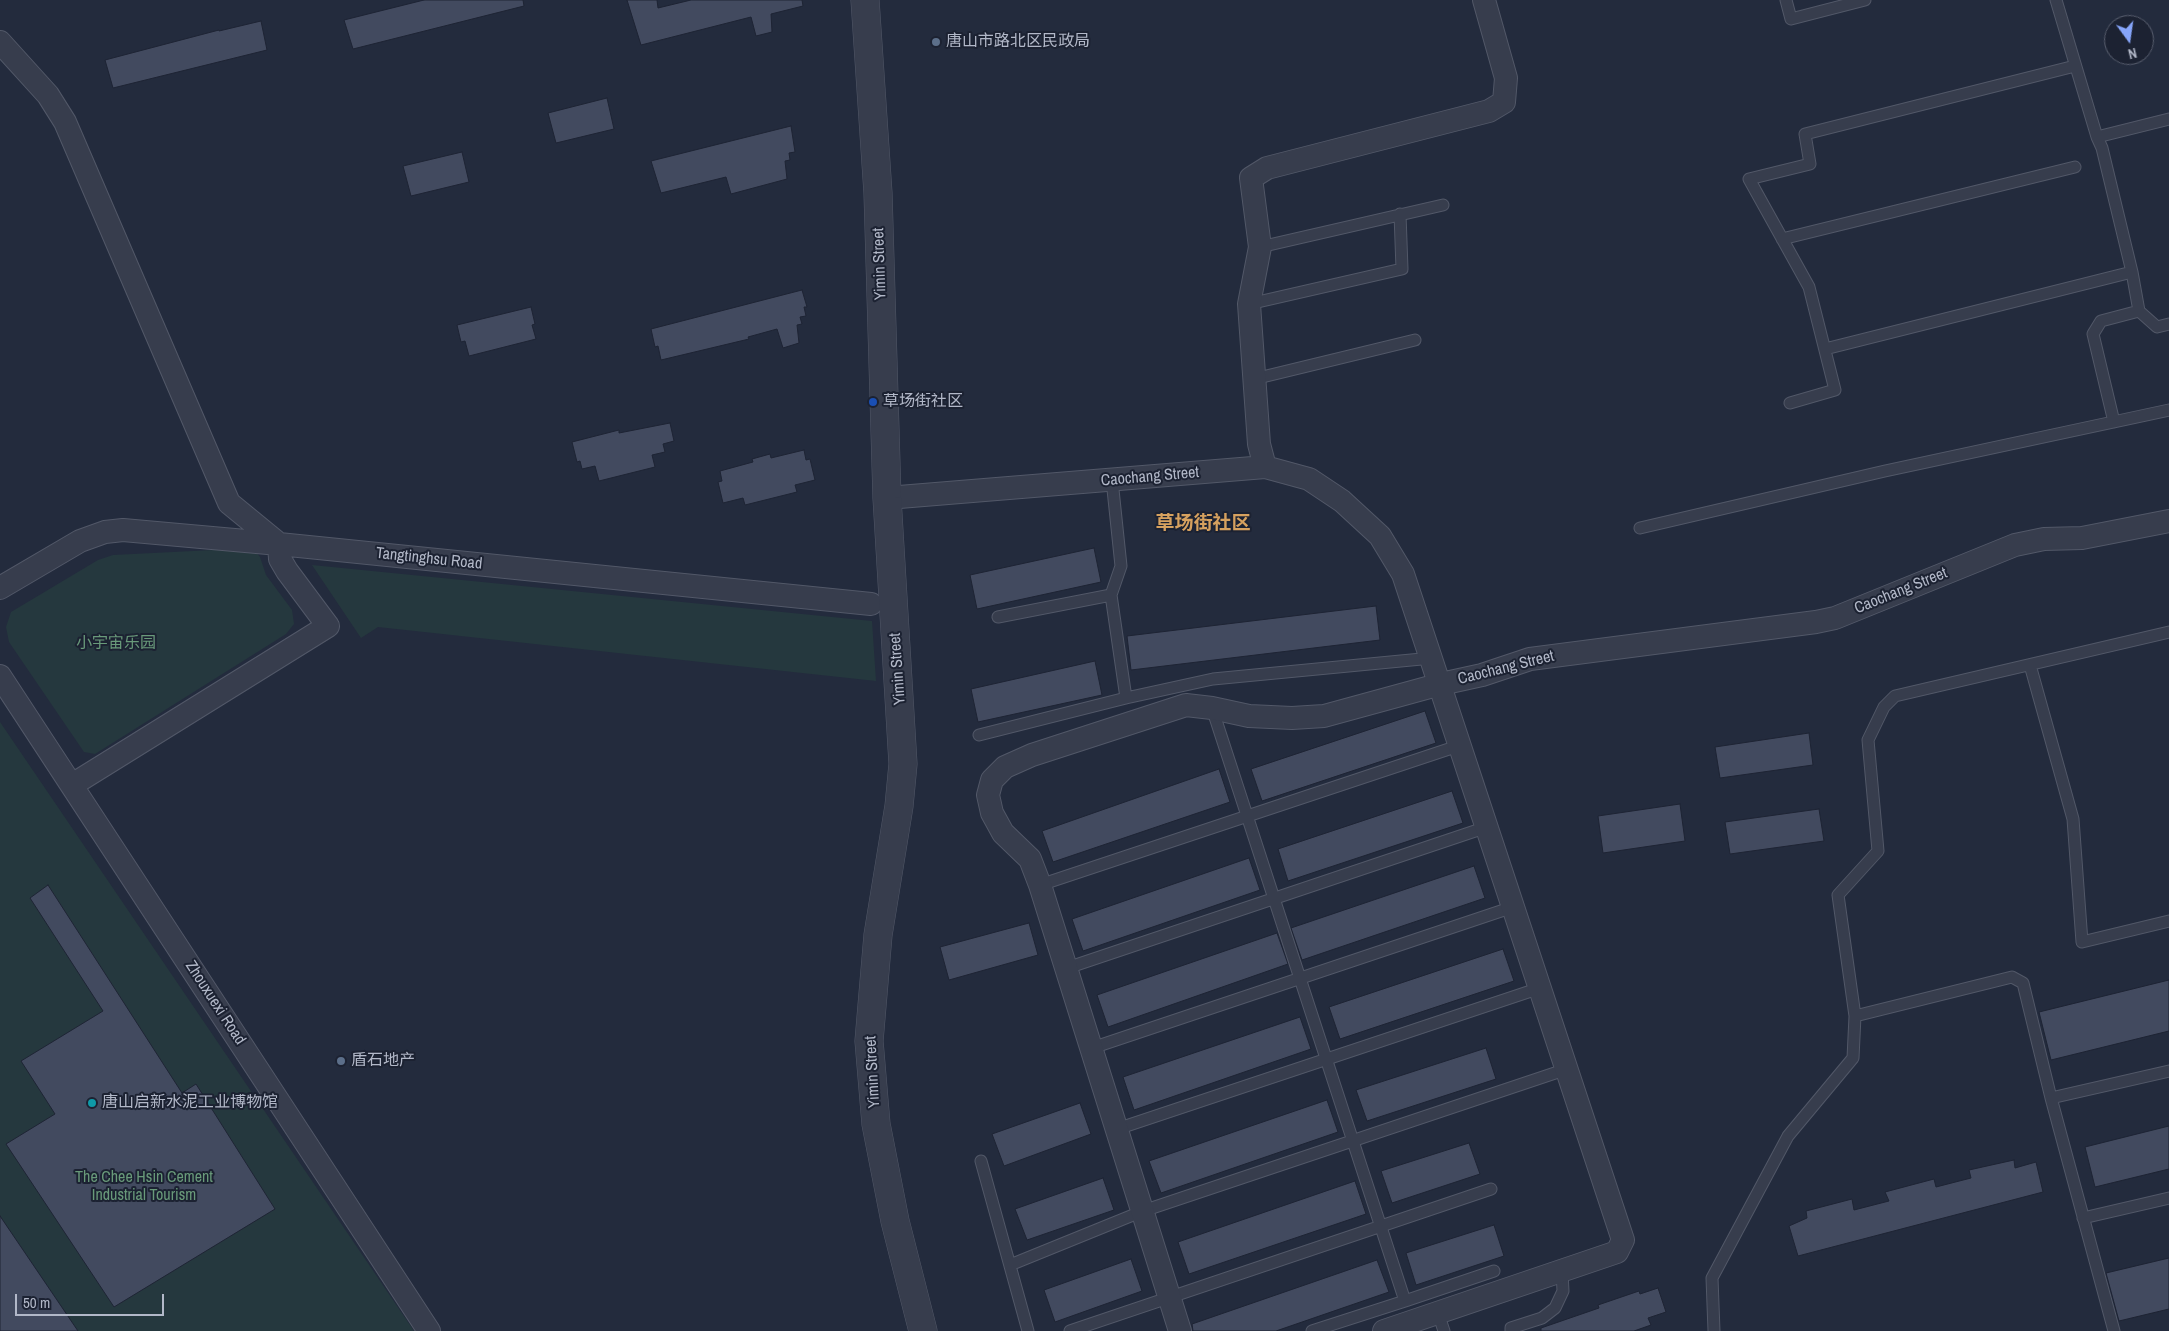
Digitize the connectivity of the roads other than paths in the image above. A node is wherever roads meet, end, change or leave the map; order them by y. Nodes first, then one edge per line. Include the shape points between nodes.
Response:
1 (865, 0) edge
2 (1484, 0) edge
3 (1786, 0) edge
4 (1865, 0) edge
5 (2056, 0) edge
6 (0, 42) edge
7 (2075, 66) junction
8 (2169, 119) edge
9 (2097, 137) junction
10 (2075, 167) dead end
11 (1443, 205) dead end
12 (1400, 214) junction
13 (1782, 239) junction
14 (1260, 247) junction
15 (2132, 272) junction
16 (1249, 304) junction
17 (2139, 312) junction
18 (2169, 324) edge
19 (1415, 340) dead end
20 (1825, 349) junction
21 (1254, 379) junction
22 (1790, 403) dead end
23 (2169, 410) edge
24 (2114, 422) junction
25 (1265, 467) junction
26 (1112, 480) junction
27 (887, 498) junction
28 (2169, 521) edge
29 (1640, 528) dead end
30 (280, 544) junction
31 (0, 588) edge
32 (1110, 595) junction
33 (871, 604) dead end
34 (998, 618) dead end
35 (2169, 632) edge
36 (1432, 658) junction
37 (2030, 664) junction
38 (0, 676) edge
39 (1441, 684) junction
40 (1126, 698) junction
41 (1212, 708) junction
42 (980, 735) dead end
43 (1460, 746) junction
44 (72, 785) junction
45 (1247, 815) junction
46 (1487, 827) junction
47 (1040, 885) junction
48 (1274, 899) junction
49 (1513, 907) junction
50 (2169, 922) edge
51 (1067, 968) junction
52 (1300, 979) junction
53 (1540, 988) junction
54 (1855, 1016) junction
55 (1092, 1048) junction
56 (1326, 1059) junction
57 (1567, 1069) junction
58 (2169, 1071) edge
59 (2050, 1098) junction
60 (1117, 1129) junction
61 (1352, 1140) junction
62 (981, 1161) dead end
63 (1491, 1189) dead end
64 (2169, 1198) edge
65 (1143, 1211) junction
66 (2083, 1218) junction
67 (1380, 1226) junction
68 (1010, 1265) junction
69 (1494, 1271) dead end
70 (1562, 1271) junction
71 (1169, 1296) junction
72 (1405, 1301) junction
73 (1441, 1322) edge
74 (429, 1331) edge
75 (923, 1331) edge
76 (1028, 1331) edge
77 (1070, 1331) edge
78 (1180, 1331) edge
79 (1312, 1331) edge
80 (1384, 1331) edge
81 (1511, 1331) edge
82 (1714, 1331) edge
83 (2114, 1331) edge

1 - 27 street, Yimin Street via 878,192
2 - 14 street via 1506,78 1504,102 1489,111 1267,168 1251,178
3 - 4 lane via 1791,19
5 - 7 lane
6 - 30 street via 48,95 65,122 229,503
7 - 9 lane
7 - 13 lane via 1804,134 1810,164 1749,180
8 - 9 lane
9 - 15 lane
10 - 13 lane
11 - 12 lane
12 - 14 lane
12 - 16 lane via 1402,269
13 - 20 lane via 1809,287
14 - 16 street
15 - 17 lane
15 - 20 lane
16 - 21 street
17 - 18 lane via 2157,327
17 - 24 lane via 2101,321 2093,334
19 - 21 lane
20 - 22 lane via 1835,390
21 - 25 street via 1259,444
23 - 24 lane
24 - 29 lane
25 - 26 street, Caochang Street
25 - 36 street, Caochang Street via 1309,478 1342,501 1380,536 1403,574
26 - 27 street, Caochang Street
26 - 32 lane via 1121,566
27 - 75 street, Yimin Street via 903,764 878,935 869,1041 876,1124 895,1221
28 - 39 street, Caochang Street via 2082,538 2044,539 2015,545 1835,618 1530,659
30 - 31 street, Tangtinghsu Road via 123,530 105,532 80,541
30 - 33 street, Tangtinghsu Road
30 - 44 street via 280,559 287,572 328,626
32 - 34 lane
32 - 40 lane
35 - 37 lane
36 - 39 street, Caochang Street
36 - 40 lane via 1214,679
37 - 50 lane via 2073,819 2082,942
37 - 54 lane via 1895,696 1884,707 1868,740 1878,851 1838,895
38 - 44 street, Zhouxuexi Road
39 - 41 street via 1324,716 1249,716
39 - 43 street
40 - 42 lane
41 - 45 lane
41 - 47 street via 1186,706 1032,755 1005,767 992,780 988,795 992,813 1004,833 1030,860
43 - 45 lane
43 - 46 street
44 - 74 street, Zhouxuexi Road
45 - 47 lane
45 - 48 lane
46 - 48 lane
46 - 49 street
47 - 51 street
48 - 51 lane
48 - 52 lane
49 - 52 lane
49 - 53 street
51 - 55 street
52 - 55 lane
52 - 56 lane
53 - 56 lane
53 - 57 street
54 - 59 lane via 2012,976 2023,983
54 - 82 lane via 1853,1058 1788,1136 1712,1278
55 - 60 street
56 - 60 lane
56 - 61 lane
57 - 61 lane
57 - 70 street via 1623,1240 1617,1252
58 - 59 lane
59 - 66 lane
60 - 65 street
61 - 65 lane
61 - 67 lane
62 - 68 lane
63 - 67 lane
64 - 66 lane
65 - 68 lane
65 - 71 street
66 - 83 lane
67 - 71 lane
67 - 72 lane
68 - 76 lane
69 - 72 lane
70 - 73 street
70 - 81 lane via 1563,1291 1555,1308 1542,1318 1511,1328
71 - 77 lane
71 - 78 street
72 - 79 lane
73 - 80 street

